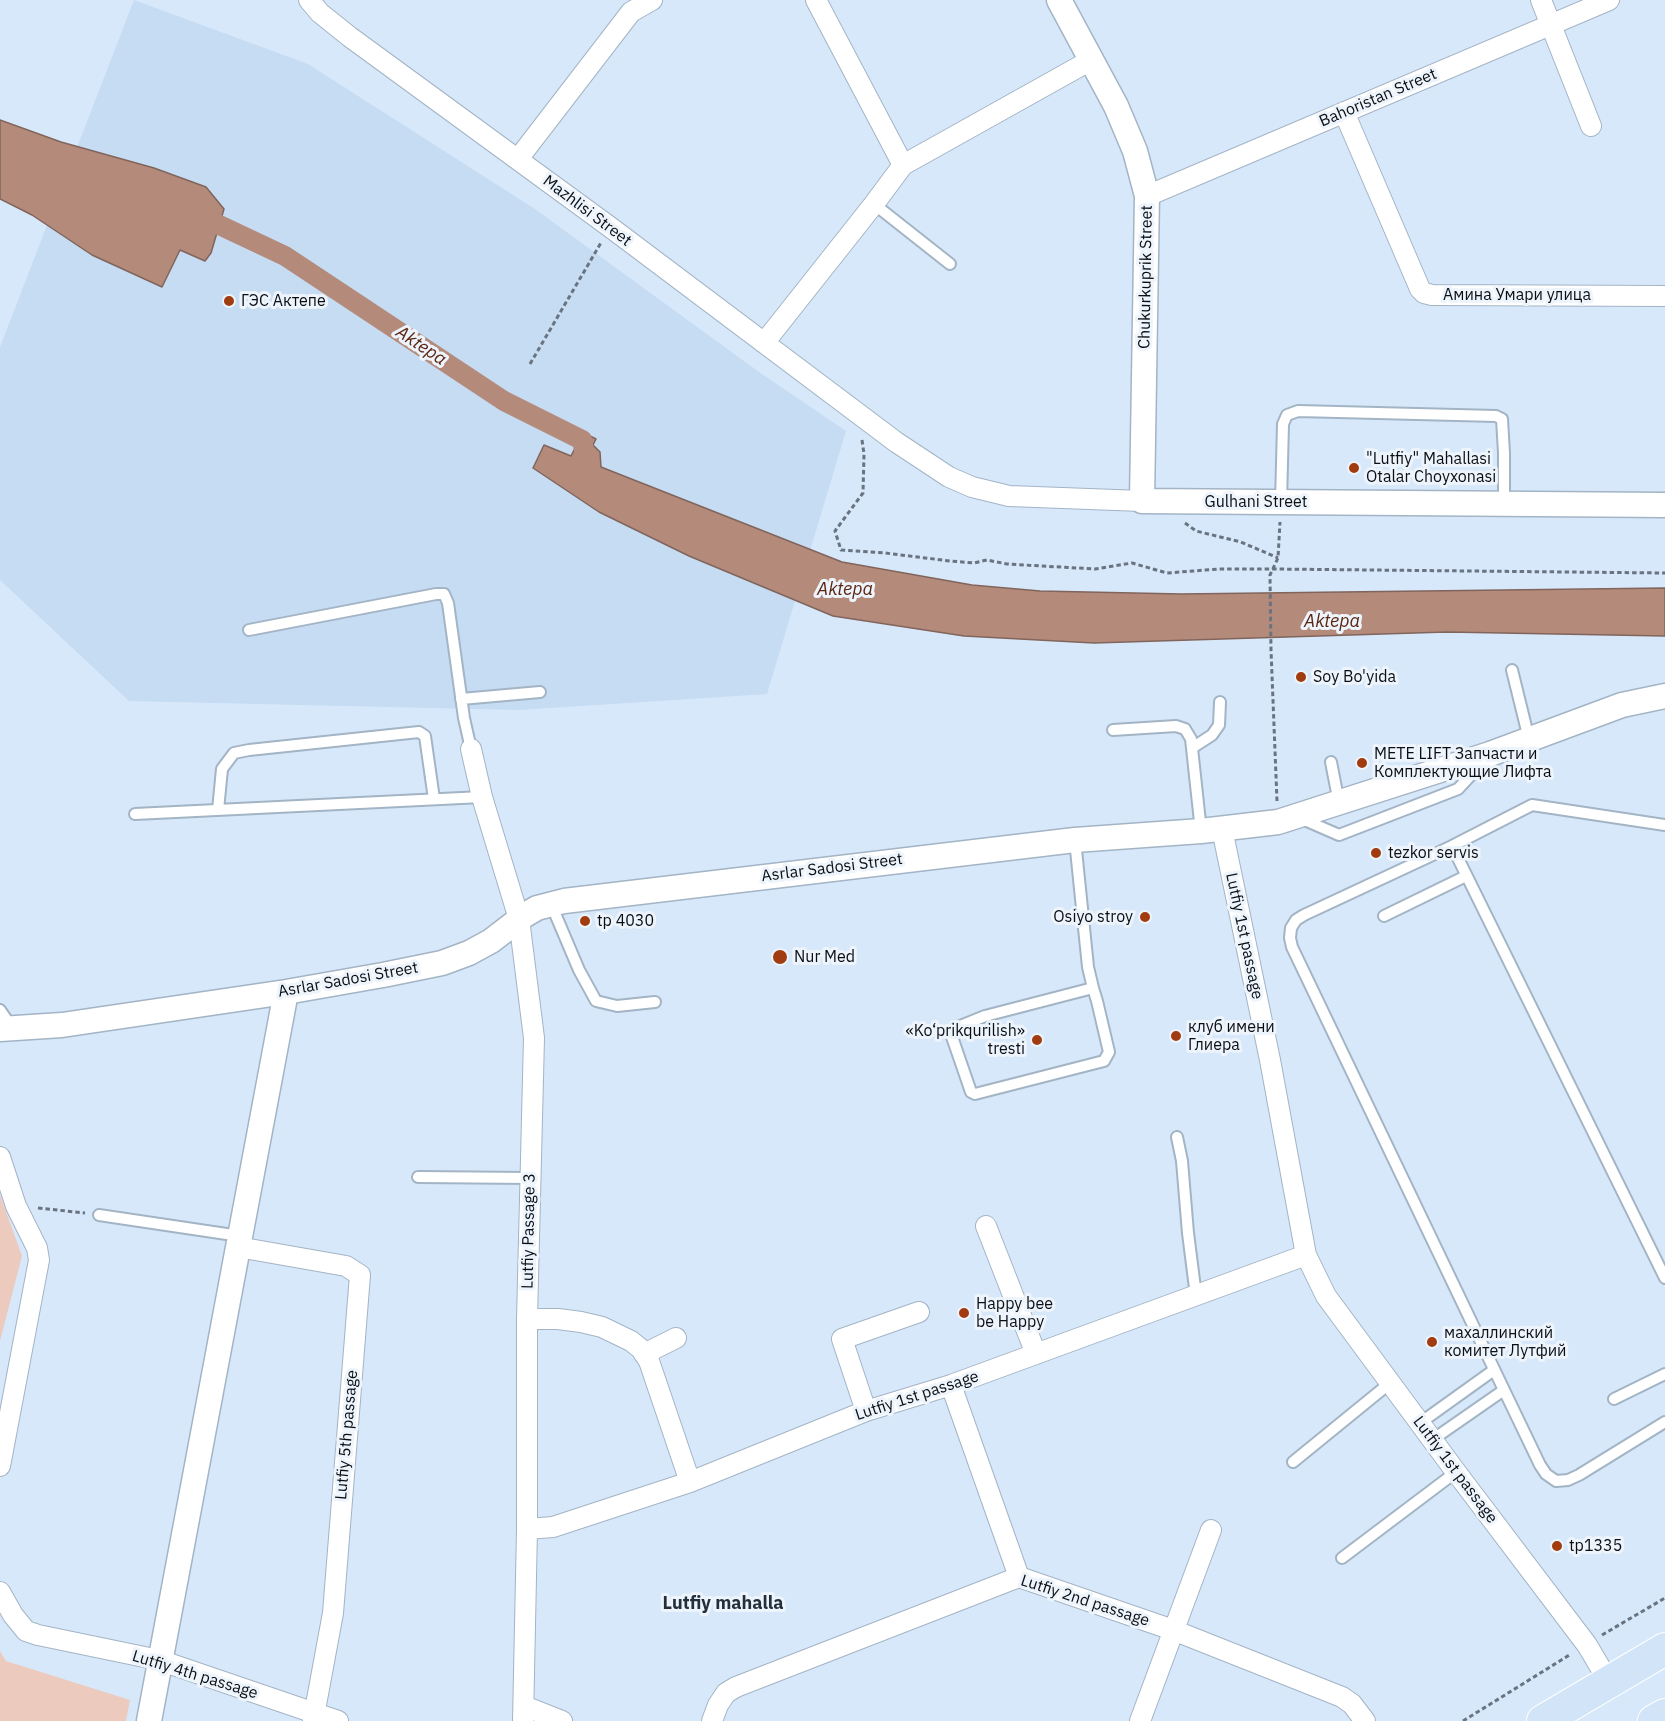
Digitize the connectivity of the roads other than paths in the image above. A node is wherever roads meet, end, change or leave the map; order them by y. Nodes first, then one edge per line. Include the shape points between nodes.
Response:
1 (309, 0) edge
2 (652, 0) edge
3 (816, 0) edge
4 (1059, 0) edge
5 (1541, 0) edge
6 (1610, 0) edge
7 (627, 6) edge
8 (1551, 24) junction
9 (1092, 60) junction
10 (1344, 112) junction
11 (1590, 126) dead end
12 (518, 159) junction
13 (903, 165) junction
14 (1147, 196) junction
15 (874, 204) junction
16 (951, 264) dead end
17 (1665, 296) edge
18 (764, 343) junction
19 (868, 420) joint
20 (1152, 501) junction
21 (1281, 502) junction
22 (1504, 503) junction
23 (1665, 505) edge
24 (249, 630) dead end
25 (1512, 670) dead end
26 (540, 692) dead end
27 (1665, 696) edge
28 (461, 699) junction
29 (1220, 702) dead end
30 (1113, 730) dead end
31 (1529, 739) junction
32 (1192, 747) junction
33 (471, 749) joint
34 (1490, 754) junction
35 (1331, 762) dead end
36 (482, 796) junction
37 (434, 799) junction
38 (1339, 803) junction
39 (218, 810) junction
40 (135, 814) dead end
41 (1288, 820) junction
42 (1665, 825) edge
43 (1212, 830) junction
44 (1075, 840) junction
45 (1452, 846) junction
46 (1466, 876) junction
47 (550, 904) junction
48 (1384, 916) dead end
49 (519, 919) junction
50 (1093, 988) junction
51 (286, 992) junction
52 (655, 1002) dead end
53 (4, 1023) edge
54 (1177, 1137) dead end
55 (0, 1157) edge
56 (418, 1177) dead end
57 (530, 1178) junction
58 (99, 1215) road end
59 (986, 1226) dead end
60 (239, 1242) junction
61 (1306, 1255) junction
62 (1665, 1278) edge
63 (1196, 1296) junction
64 (919, 1312) dead end
65 (527, 1319) junction
66 (676, 1338) dead end
67 (645, 1354) junction
68 (1036, 1354) junction
69 (1494, 1370) junction
70 (1665, 1374) edge
71 (1390, 1383) junction
72 (951, 1385) junction
73 (1504, 1390) junction
74 (1614, 1399) dead end
75 (866, 1411) junction
76 (1665, 1422) edge
77 (1420, 1423) junction
78 (1432, 1440) junction
79 (1293, 1462) dead end
80 (0, 1466) edge
81 (1456, 1472) junction
82 (690, 1482) junction
83 (526, 1529) junction
84 (1211, 1530) dead end
85 (1342, 1558) dead end
86 (1019, 1576) junction
87 (1, 1596) edge
88 (1173, 1630) junction
89 (1665, 1649) edge
90 (159, 1660) junction
91 (1609, 1682) junction
92 (524, 1713) edge
93 (1665, 1715) edge
94 (313, 1717) edge
95 (149, 1721) edge
96 (338, 1721) edge
97 (562, 1721) edge
98 (712, 1721) edge
99 (1140, 1721) edge
100 (1365, 1721) edge
101 (1543, 1721) edge
102 (1654, 1721) edge

1 - 12 street, Mazhlisi Street via 350,37
2 - 7 street
3 - 13 street
4 - 9 street, Chukurkuprik Street
5 - 8 street
6 - 8 street, Bahoristan Street
7 - 12 street
8 - 10 street, Bahoristan Street
8 - 11 street
9 - 13 street
9 - 14 street, Chukurkuprik Street via 1135,151
10 - 14 street, Bahoristan Street
10 - 17 street, Амина Умари улица via 1424,293
12 - 18 street, Mazhlisi Street
13 - 15 street
14 - 20 street, Chukurkuprik Street
15 - 16 lane
15 - 18 street
18 - 19 street, Mazhlisi Street
19 - 20 street, Gulhani Street via 933,468 984,491 1021,497
20 - 21 street, Gulhani Street
21 - 22 street, Gulhani Street
21 - 22 lane via 1283,424 1287,416 1298,411 1496,416 1502,419
22 - 23 street, Gulhani Street
24 - 28 lane via 444,594
25 - 31 lane
26 - 28 lane
27 - 31 street, Asrlar Sadosi Street via 1622,705
28 - 33 lane
29 - 32 lane via 1219,725 1212,735
30 - 32 lane via 1176,726 1185,729
31 - 34 street, Asrlar Sadosi Street
32 - 43 lane
33 - 36 street, Lutfiy Passage 3
34 - 38 street, Asrlar Sadosi Street
34 - 41 lane via 1458,789 1339,835
35 - 38 lane
36 - 37 lane
36 - 49 street, Lutfiy Passage 3
37 - 39 lane
37 - 39 lane via 425,736 419,732 234,753 222,769
38 - 41 street, Asrlar Sadosi Street
39 - 40 lane
41 - 43 street, Asrlar Sadosi Street
42 - 45 lane via 1532,805
43 - 44 street, Asrlar Sadosi Street
43 - 61 street, Lutfiy 1st passage via 1270,1060
44 - 47 street, Asrlar Sadosi Street
44 - 50 lane
45 - 46 lane
45 - 69 lane via 1304,915 1291,928 1290,938
46 - 48 lane
46 - 62 lane
47 - 49 street, Asrlar Sadosi Street
47 - 52 lane via 596,1001 617,1006
49 - 51 street, Asrlar Sadosi Street via 490,941 456,958
49 - 57 street, Lutfiy Passage 3 via 534,1038
50 - 50 lane via 957,1026 951,1034 971,1092 1104,1061 1109,1052
51 - 53 street, Asrlar Sadosi Street via 62,1025
51 - 60 street
54 - 63 lane
55 - 80 street via 39,1260
56 - 57 lane
57 - 65 street, Lutfiy Passage 3
58 - 60 lane
59 - 68 street
60 - 90 street
60 - 94 street, Lutfiy 5th passage via 346,1266 360,1275 333,1613
61 - 63 street, Lutfiy 1st passage
61 - 71 street, Lutfiy 1st passage via 1326,1296
63 - 68 street, Lutfiy 1st passage
64 - 75 street via 842,1339
65 - 67 street via 558,1319 602,1327 631,1341
65 - 83 street, Lutfiy Passage 3
66 - 67 street
67 - 82 street
68 - 72 street, Lutfiy 1st passage
69 - 73 lane
69 - 77 lane
70 - 74 lane
71 - 77 street, Lutfiy 1st passage
71 - 79 lane
72 - 75 street, Lutfiy 1st passage
72 - 86 street
73 - 76 lane via 1540,1465 1556,1481 1579,1475
73 - 78 lane
75 - 82 street, Lutfiy 1st passage
77 - 78 street, Lutfiy 1st passage
78 - 81 street, Lutfiy 1st passage
81 - 85 lane
81 - 91 street, Lutfiy 1st passage via 1587,1645
82 - 83 street, Lutfiy 1st passage via 553,1527
83 - 92 street, Lutfiy Passage 3
84 - 88 street
86 - 88 street, Lutfiy 2nd passage
86 - 98 street, Lutfiy 2nd passage via 736,1687 726,1693
87 - 90 street, Lutfiy 4th passage via 26,1631
88 - 99 street
88 - 100 street, Lutfiy 2nd passage via 1342,1697
89 - 91 main road
90 - 94 street, Lutfiy 4th passage
90 - 95 street
91 - 101 main road
92 - 97 street
93 - 102 main road
94 - 96 street, Lutfiy 4th passage

